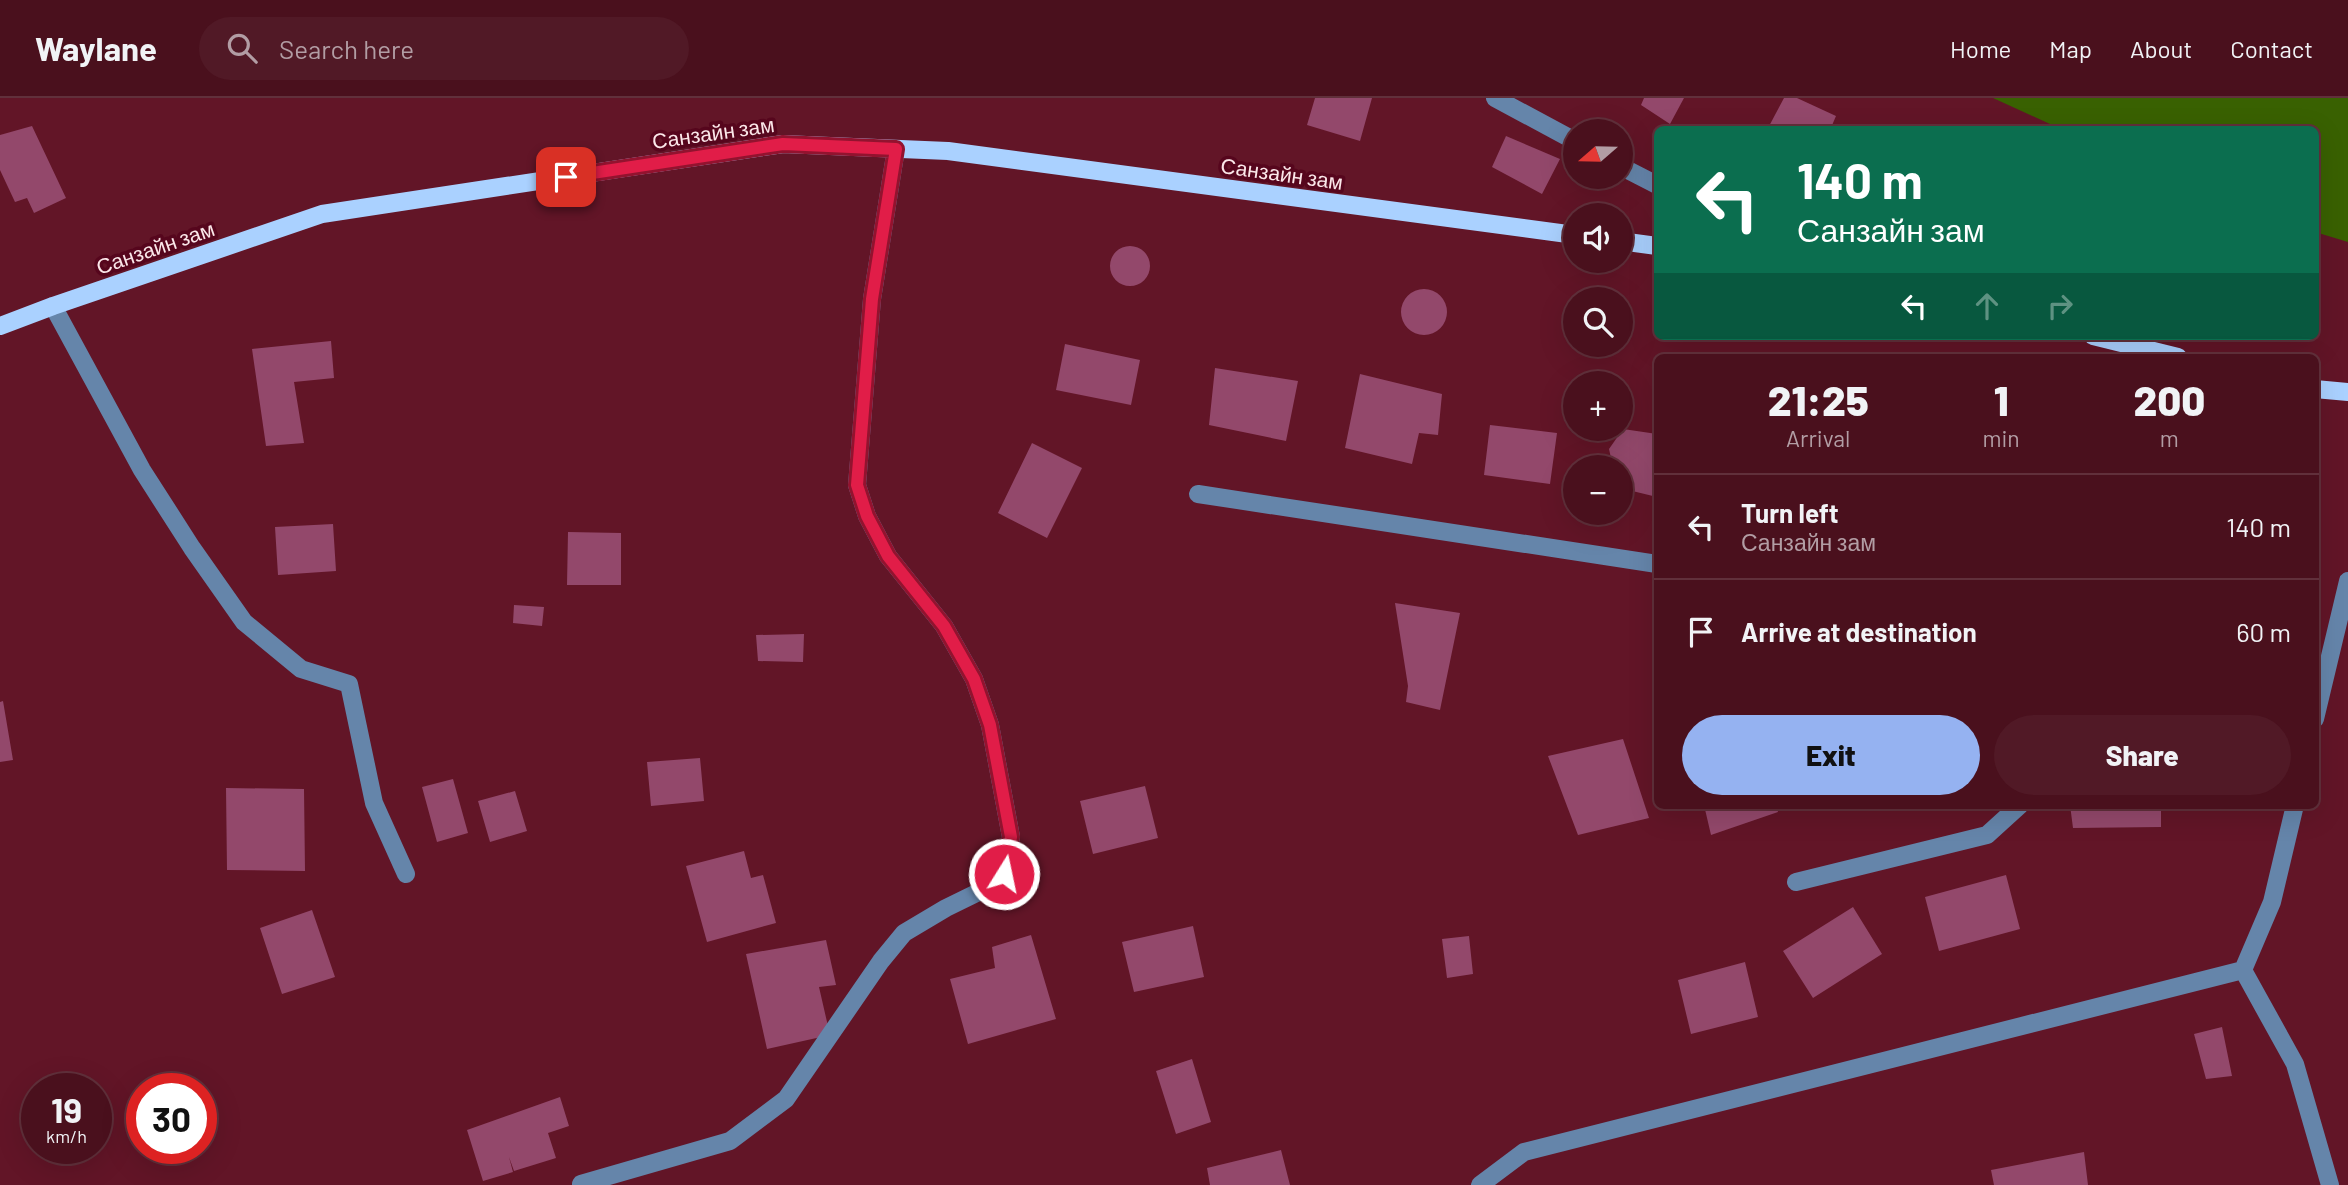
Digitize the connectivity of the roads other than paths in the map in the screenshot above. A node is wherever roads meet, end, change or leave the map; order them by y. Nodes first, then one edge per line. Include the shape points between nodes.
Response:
1 (1495, 98) edge
2 (1563, 135) edge
3 (896, 149) junction
4 (1633, 173) edge
5 (1654, 183) edge
6 (1563, 233) edge
7 (1633, 243) edge
8 (1654, 246) edge
9 (53, 306) junction
10 (0, 326) edge
11 (2109, 340) edge
12 (2166, 354) edge
13 (2319, 389) edge
14 (2348, 392) edge
15 (1198, 494) dead end
16 (1654, 564) edge
17 (2348, 581) edge
18 (2319, 702) edge
19 (2016, 809) edge
20 (2294, 809) edge
21 (406, 874) dead end
22 (1796, 882) dead end
23 (2243, 970) junction
24 (581, 1184) edge
25 (1479, 1185) edge
26 (2330, 1185) edge

1 - 2 street
3 - 6 main road, Санзайн зам via 948,151
3 - 9 main road, Санзайн зам via 783,144 323,214
3 - 24 street via 872,299 857,485 888,556 944,626 974,679 990,725 1011,837 1004,874 995,884 904,933 786,1099 730,1141
4 - 5 street
7 - 8 main road
9 - 10 main road, Санзайн зам
9 - 21 street via 142,470 244,622 301,669 349,684 374,803
11 - 12 main road
13 - 14 main road
15 - 16 street
17 - 18 street
19 - 22 street via 1987,835
20 - 23 street via 2272,902
23 - 25 street via 1524,1152
23 - 26 street via 2295,1064

